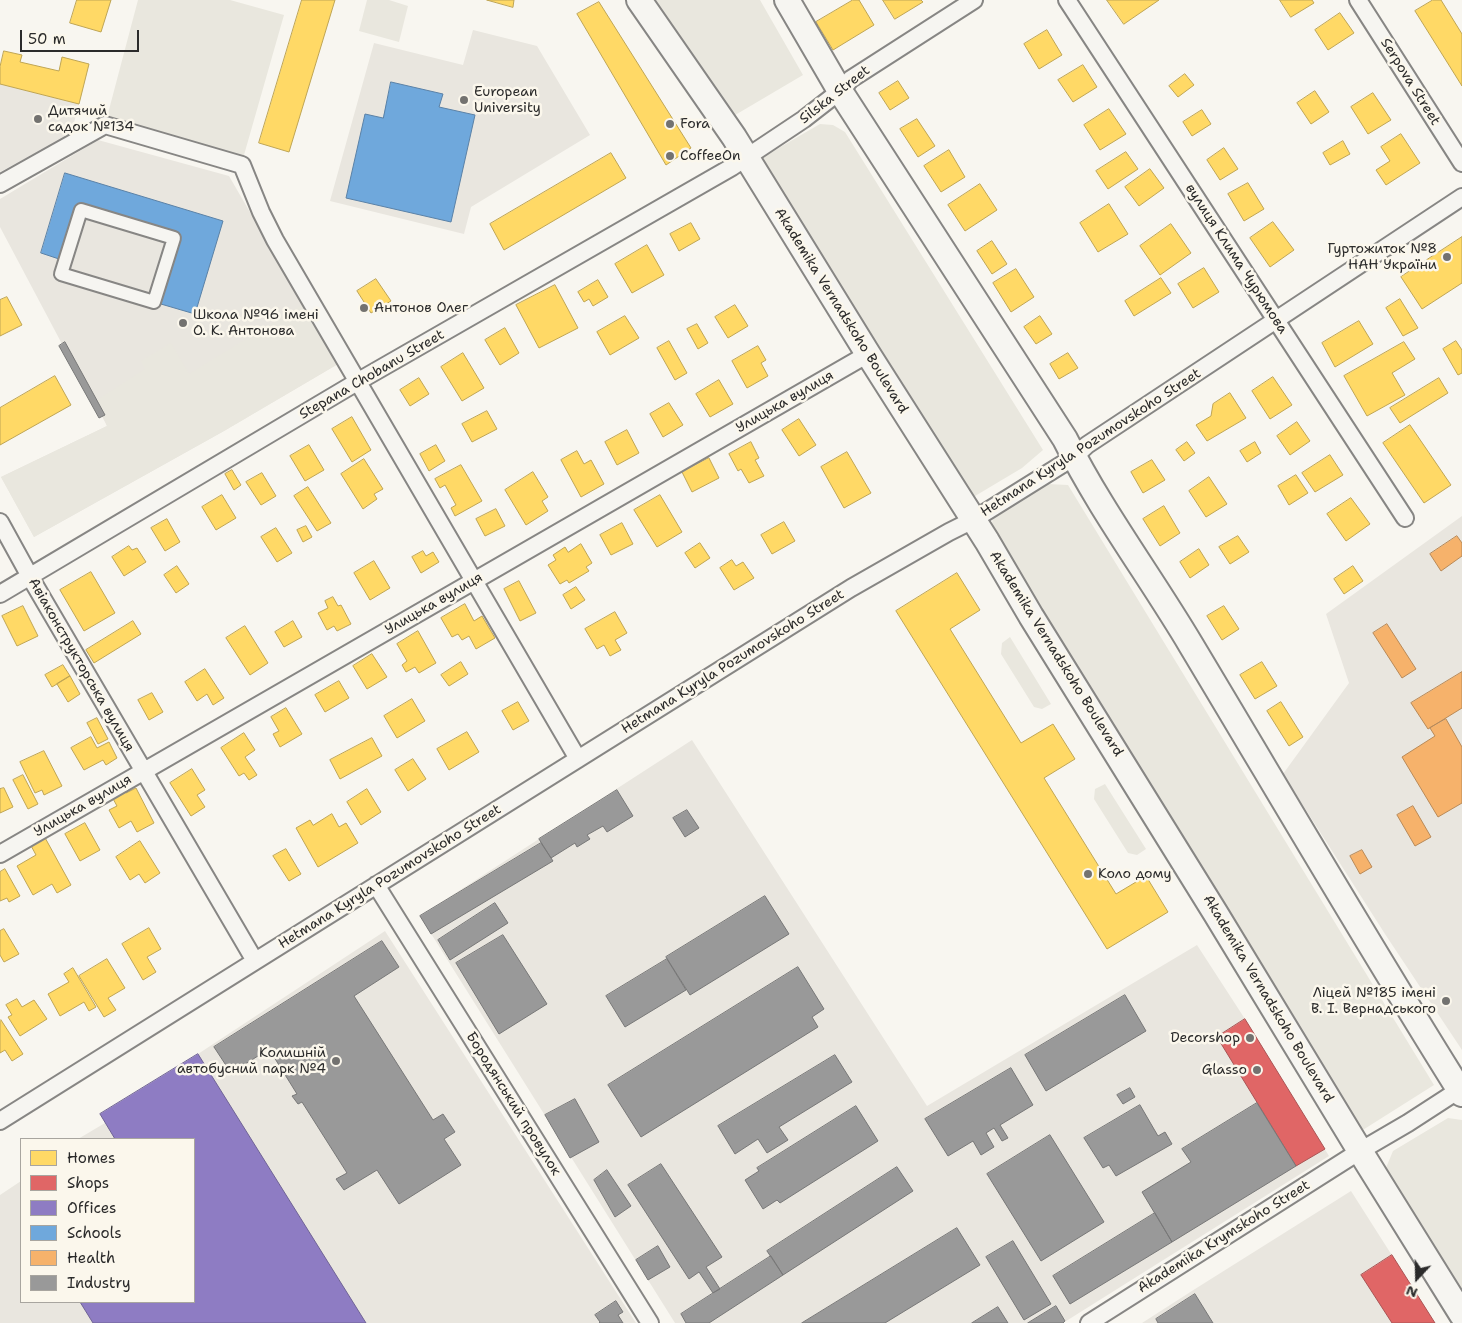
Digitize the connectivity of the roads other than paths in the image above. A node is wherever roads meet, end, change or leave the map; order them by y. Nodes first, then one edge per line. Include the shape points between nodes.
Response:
1 (639, 0) edge
2 (787, 0) edge
3 (974, 0) edge
4 (1067, 0) edge
5 (1358, 0) edge
6 (840, 91) junction
7 (745, 157) junction
8 (1462, 164) edge
9 (0, 184) edge
10 (1462, 197) edge
11 (174, 238) joint
12 (1276, 321) junction
13 (868, 354) junction
14 (358, 382) junction
15 (1074, 457) junction
16 (1405, 518) dead end
17 (973, 520) junction
18 (0, 522) edge
19 (30, 578) junction
20 (474, 581) junction
21 (0, 594) edge
22 (578, 759) junction
23 (143, 772) junction
24 (0, 854) edge
25 (376, 885) junction
26 (255, 962) junction
27 (1461, 1090) edge
28 (0, 1121) edge
29 (1360, 1151) junction
30 (1462, 1315) edge
31 (650, 1323) edge
32 (1089, 1323) edge

1 - 7 main road, Akademika Vernadskoho Boulevard
2 - 6 main road
3 - 6 street, Silska Street via 851,79
4 - 12 street, вулиця Клима Чурюмова
5 - 8 street, Serpova Street
6 - 7 street, Silska Street
6 - 15 main road
7 - 13 main road, Akademika Vernadskoho Boulevard
7 - 14 street, Stepana Chobanu Street via 667,206
9 - 14 street via 105,125 242,165 275,240
10 - 12 street, Hetmana Kyryla Pozumovskoho Street
11 - 11 street via 81,210 62,274 154,302
12 - 15 street, Hetmana Kyryla Pozumovskoho Street via 1087,445
12 - 16 street, вулиця Клима Чурюмова
13 - 17 main road, Akademika Vernadskoho Boulevard
13 - 20 street, Улицька вулиця
14 - 19 street, Stepana Chobanu Street
14 - 20 street
15 - 17 street, Hetmana Kyryla Pozumovskoho Street
15 - 27 main road
17 - 22 street, Hetmana Kyryla Pozumovskoho Street via 851,588
17 - 29 main road, Akademika Vernadskoho Boulevard
18 - 19 street, Авіаконструкторська вулиця
19 - 21 street, Stepana Chobanu Street
19 - 23 street, Авіаконструкторська вулиця
20 - 22 street
20 - 23 street, Улицька вулиця
22 - 25 street, Hetmana Kyryla Pozumovskoho Street
23 - 24 street, Улицька вулиця
23 - 26 street, Авіаконструкторська вулиця
25 - 26 street, Hetmana Kyryla Pozumovskoho Street
25 - 31 street, Бородянський провулок
26 - 28 street, Hetmana Kyryla Pozumovskoho Street
27 - 29 street, Akademika Krymskoho Street
29 - 30 main road, Akademika Vernadskoho Boulevard
29 - 32 street, Akademika Krymskoho Street

